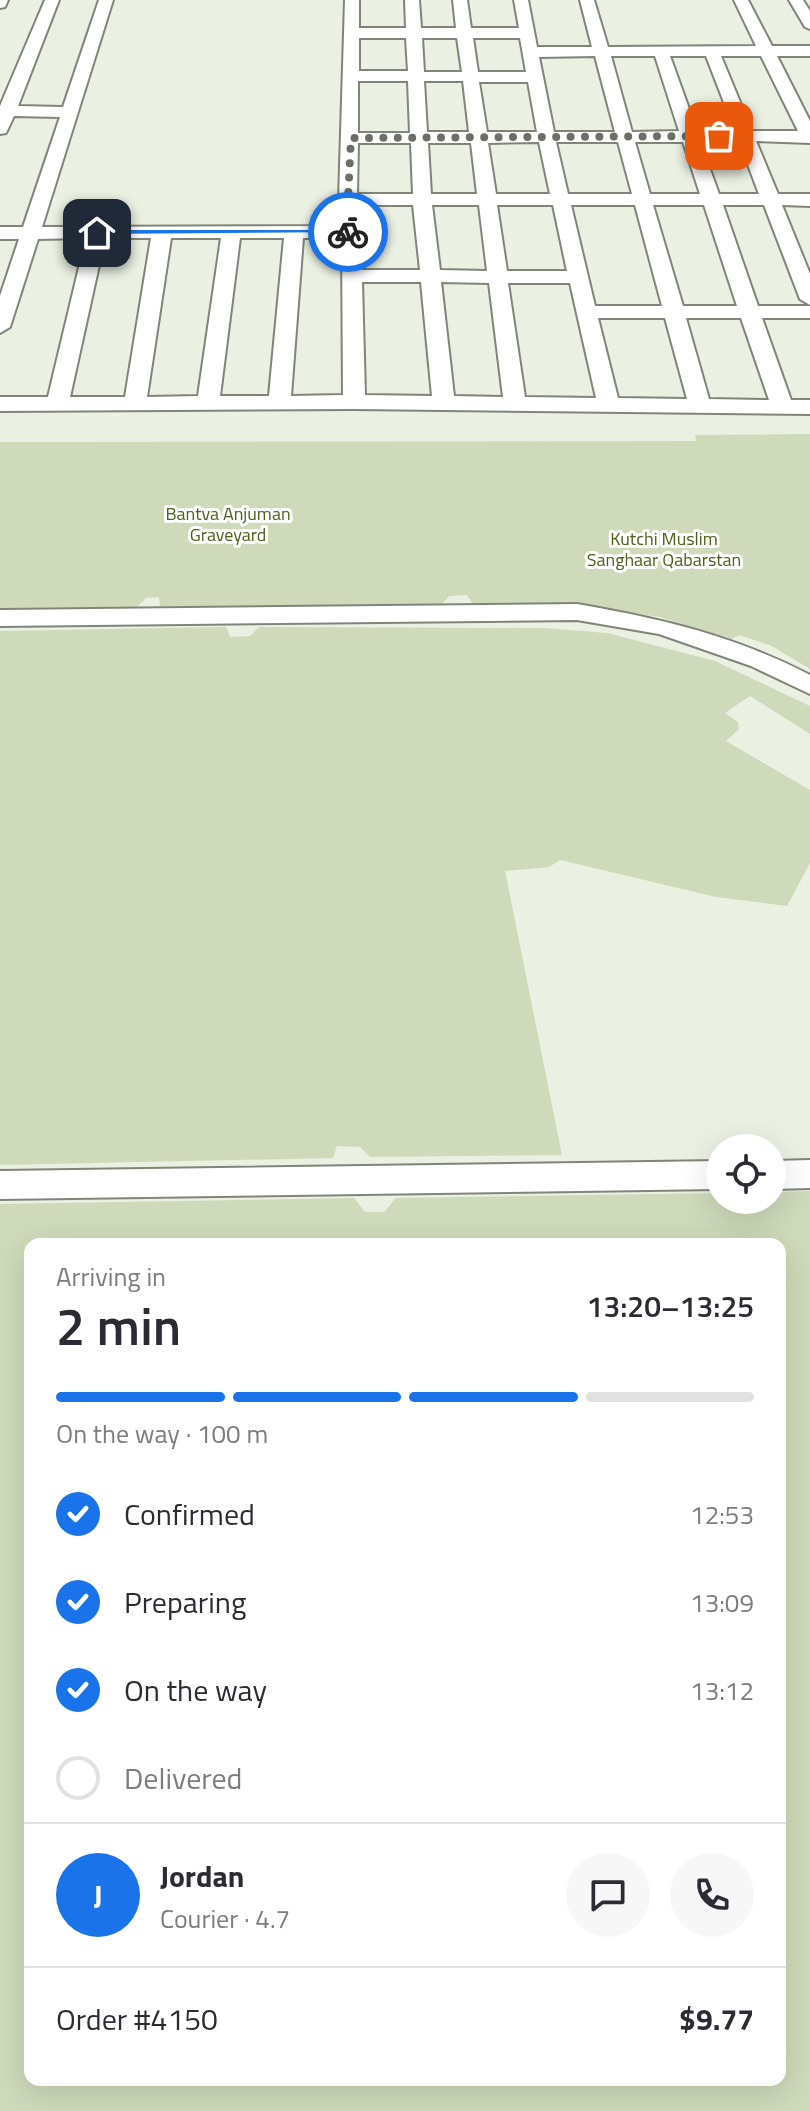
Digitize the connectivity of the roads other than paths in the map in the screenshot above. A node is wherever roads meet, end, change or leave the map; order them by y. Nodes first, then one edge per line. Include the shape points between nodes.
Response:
1 (52, 0) edge
2 (106, 0) edge
3 (352, 0) edge
4 (412, 0) edge
5 (460, 0) edge
6 (521, 0) edge
7 (587, 0) edge
8 (741, 0) edge
9 (796, 0) edge
10 (810, 24) edge
11 (353, 33) junction
12 (414, 33) junction
13 (464, 33) junction
14 (529, 42) junction
15 (810, 51) edge
16 (603, 52) junction
17 (661, 52) junction
18 (712, 52) junction
19 (768, 52) junction
20 (352, 76) junction
21 (417, 77) junction
22 (470, 77) junction
23 (535, 77) junction
24 (4, 111) edge
25 (70, 112) junction
26 (0, 129) edge
27 (691, 136) junction
28 (746, 136) junction
29 (477, 137) junction
30 (546, 137) junction
31 (625, 137) junction
32 (810, 137) edge
33 (351, 138) junction
34 (420, 138) junction
35 (348, 199) junction
36 (422, 199) junction
37 (486, 199) junction
38 (560, 199) junction
39 (643, 199) junction
40 (712, 200) junction
41 (772, 200) junction
42 (810, 200) edge
43 (162, 232) junction
44 (231, 232) junction
45 (294, 232) junction
46 (351, 232) junction
47 (0, 233) edge
48 (31, 233) junction
49 (97, 233) junction
50 (351, 276) junction
51 (430, 277) junction
52 (496, 277) junction
53 (579, 277) junction
54 (810, 299) edge
55 (675, 311) junction
56 (587, 312) junction
57 (749, 312) junction
58 (810, 312) edge
59 (0, 327) edge
60 (279, 402) junction
61 (354, 402) junction
62 (135, 403) junction
63 (208, 403) junction
64 (444, 403) junction
65 (0, 404) edge
66 (57, 404) junction
67 (515, 404) junction
68 (608, 404) junction
69 (700, 405) junction
70 (782, 407) junction
71 (810, 407) edge
72 (0, 618) edge
73 (810, 686) edge
74 (810, 1174) edge
75 (706, 1175) edge
76 (786, 1175) edge
77 (0, 1185) edge

1 - 24 street
2 - 25 street
3 - 11 street
4 - 12 street
5 - 13 street
6 - 14 street
7 - 16 street
8 - 19 street
9 - 10 street
11 - 12 street
11 - 20 street
12 - 13 street
12 - 21 street
13 - 14 street
13 - 22 street
14 - 16 street
14 - 23 street
15 - 19 street
16 - 17 street
16 - 31 street
17 - 18 street
17 - 27 street via 677,81
18 - 19 street
18 - 28 street via 717,81
19 - 32 street
20 - 21 street
20 - 33 street
21 - 22 street
21 - 34 street
22 - 23 street
22 - 29 street
23 - 30 street
24 - 25 street
24 - 26 street
25 - 48 street
27 - 28 street
27 - 31 street
27 - 40 street
28 - 32 street
28 - 41 street
29 - 30 street
29 - 34 street
29 - 37 street
30 - 31 street
30 - 38 street
31 - 39 street
33 - 34 street
33 - 35 street
34 - 36 street
35 - 36 street
35 - 46 street
36 - 37 street
36 - 51 street
37 - 38 street
37 - 52 street
38 - 39 street
38 - 53 street
39 - 40 street
39 - 55 street
40 - 41 street
40 - 57 street
41 - 42 street
41 - 54 street
43 - 44 street
43 - 49 street
43 - 62 street
44 - 45 street
44 - 63 street
45 - 46 street
45 - 60 street
46 - 50 street
47 - 48 street
48 - 49 street
48 - 59 street
49 - 66 street
50 - 51 street
50 - 61 street
51 - 52 street
51 - 64 street
52 - 53 street
52 - 67 street
53 - 56 street
55 - 56 street
55 - 57 street
55 - 69 street
56 - 68 street
57 - 58 street
57 - 70 street
60 - 61 street
60 - 63 street
61 - 64 street
62 - 63 street
62 - 66 street
64 - 67 street
65 - 66 street
67 - 68 street
68 - 69 street
69 - 70 street
70 - 71 street
72 - 73 street via 577,612 664,627 760,660
74 - 76 street
75 - 77 street

